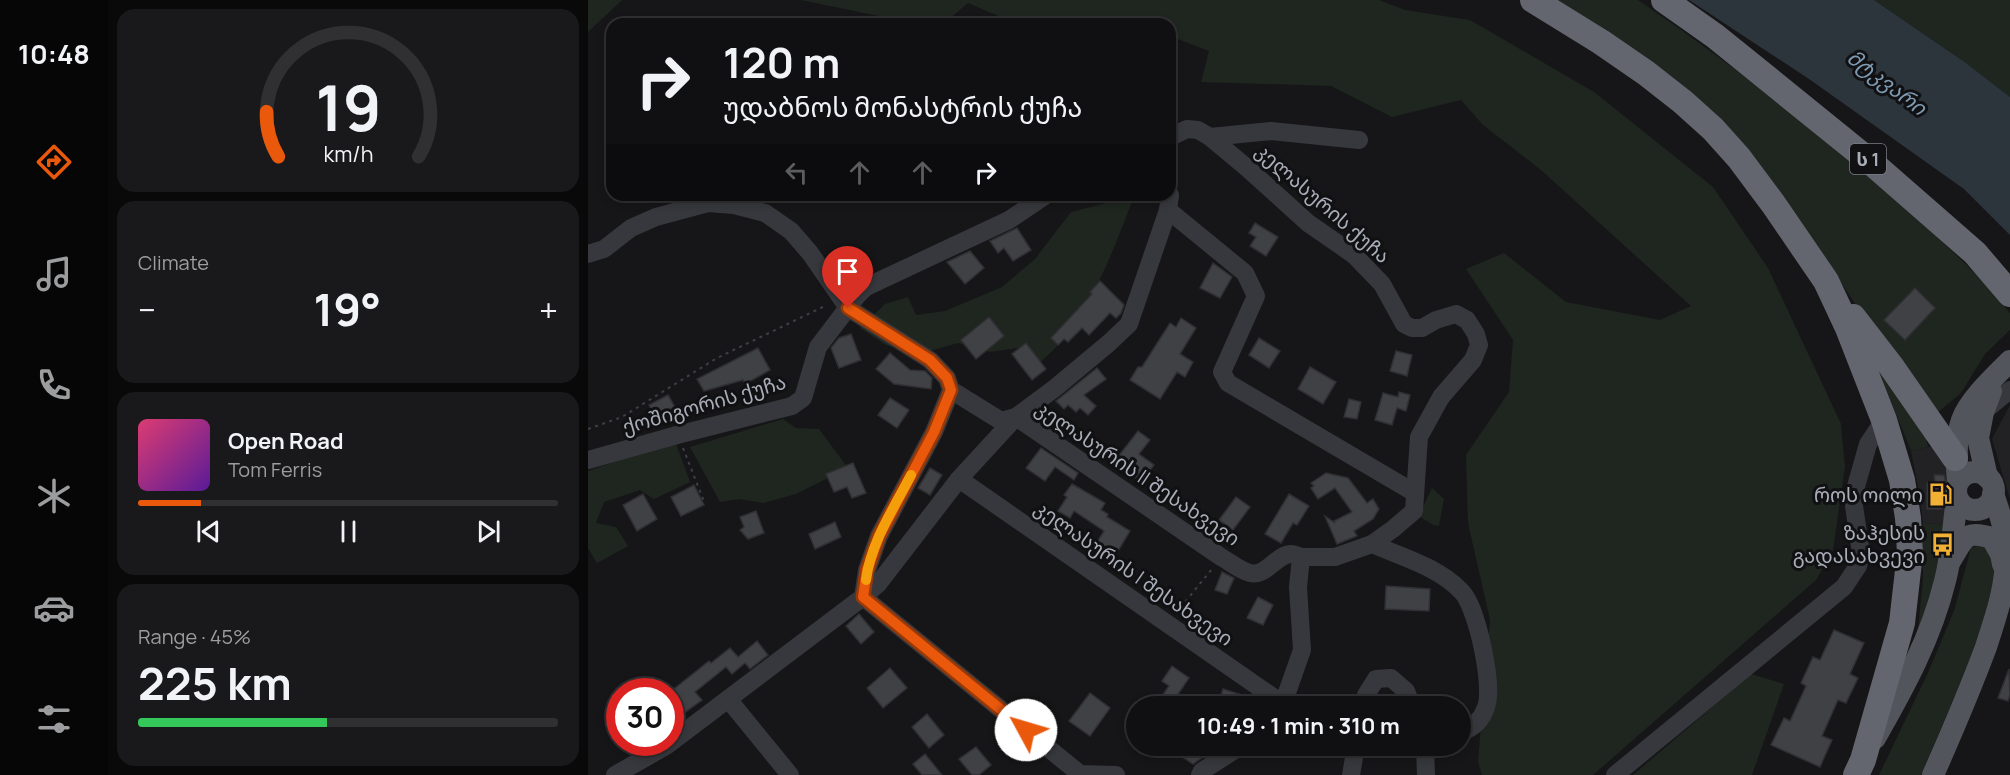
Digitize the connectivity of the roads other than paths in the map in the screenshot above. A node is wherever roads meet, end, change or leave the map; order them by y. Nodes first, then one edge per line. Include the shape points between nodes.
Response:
1 (1533, 0) edge
2 (1664, 0) edge
3 (1178, 133) edge
4 (1210, 137) junction
5 (1359, 140) dead end
6 (1037, 201) edge
7 (1169, 201) edge
8 (1170, 201) edge
9 (588, 254) edge
10 (1826, 281) junction
11 (2010, 294) edge
12 (845, 303) junction
13 (2006, 375) edge
14 (951, 390) junction
15 (1016, 417) junction
16 (1884, 420) junction
17 (588, 460) edge
18 (959, 479) junction
19 (1957, 479) junction
20 (1990, 485) junction
21 (1415, 493) junction
22 (1372, 544) junction
23 (1301, 557) junction
24 (1948, 565) junction
25 (2005, 577) junction
26 (863, 597) junction
27 (1269, 696) edge
28 (1285, 696) edge
29 (1366, 696) edge
30 (1408, 696) edge
31 (728, 699) junction
32 (1471, 728) edge
33 (1225, 756) edge
34 (1354, 756) edge
35 (1425, 756) edge
36 (1859, 768) edge
37 (615, 775) edge
38 (790, 775) edge
39 (1116, 775) edge
40 (1200, 775) edge
41 (1351, 775) edge
42 (1426, 775) edge
43 (1615, 775) edge
44 (1933, 775) edge

1 - 10 highway via 1646,73 1713,129 1739,158
2 - 11 highway, ს 1 via 1872,162 1975,253
3 - 4 street, კელასურის ქუჩა via 1197,130
4 - 5 street via 1271,131
4 - 21 street, კელასურის ქუჩა via 1308,223 1354,255 1382,284 1404,324 1422,328 1456,314 1467,320 1476,334 1479,345 1473,360 1441,397 1419,437
6 - 12 street via 1008,220 866,287
7 - 15 street via 1129,324
8 - 21 street via 1245,273 1256,296 1222,372 1228,382
9 - 12 street via 604,249 631,228 656,217 708,203 734,205 765,213 791,231
10 - 16 highway
10 - 19 highway via 1891,366
12 - 14 street via 930,360 947,378
12 - 17 street, ქოშიგორის ქუჩა via 818,347 803,398 792,406
13 - 19 main road via 1983,389 1962,419
13 - 20 main road via 1983,412 1978,438
14 - 15 street, კელასურის II შესახვევი via 1001,422
14 - 26 street via 934,432 879,536
15 - 18 street
15 - 23 street, კელასურის II შესახვევი via 1221,557 1251,573 1272,566 1284,556
16 - 36 highway via 1902,480 1910,553 1902,623
16 - 43 street via 1868,444 1855,490 1861,553 1858,566 1844,586
18 - 26 street via 878,584
18 - 27 street, კელასურის I შესახვევი
19 - 20 main road via 1971,472 1982,474
19 - 20 main road via 1965,508 1977,510 1988,505
19 - 24 main road
20 - 25 main road via 2004,522
21 - 22 street, კელასურის ქუჩა via 1414,511
22 - 23 street, კელასურის ქუჩა via 1335,557
22 - 32 street via 1437,572 1463,593 1478,630 1489,683 1486,708
23 - 28 street via 1298,587 1302,650
24 - 25 main road via 1964,538 1976,533 1992,538 2001,554
24 - 36 main road via 1928,637
25 - 44 main road via 1998,611 1971,690
26 - 31 street
26 - 39 street via 1080,774
29 - 30 street via 1376,679 1391,678
31 - 37 street via 666,746
31 - 38 street
33 - 40 street
34 - 41 street
35 - 42 street

